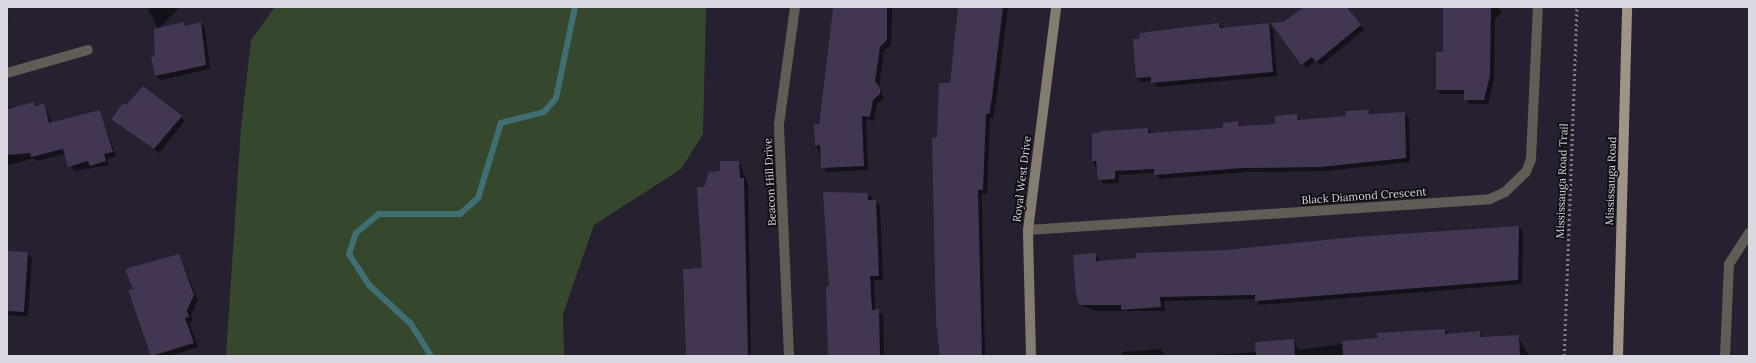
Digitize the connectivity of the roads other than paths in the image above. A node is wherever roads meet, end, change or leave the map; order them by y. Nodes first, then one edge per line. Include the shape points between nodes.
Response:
1 (795, 7) edge
2 (1056, 7) edge
3 (1538, 7) edge
4 (1627, 7) edge
5 (88, 50) dead end
6 (7, 73) edge
7 (1028, 230) junction
8 (1749, 232) edge
9 (789, 356) edge
10 (1031, 356) edge
11 (1618, 356) edge
12 (1725, 356) edge

1 - 9 street, Beacon Hill Drive via 779,124
2 - 7 street, Royal West Drive
3 - 7 street, Black Diamond Crescent via 1532,159 1526,172 1505,192 1490,199
4 - 11 main road, Mississauga Road
5 - 6 street
7 - 10 street, Royal West Drive
8 - 12 street via 1729,264

